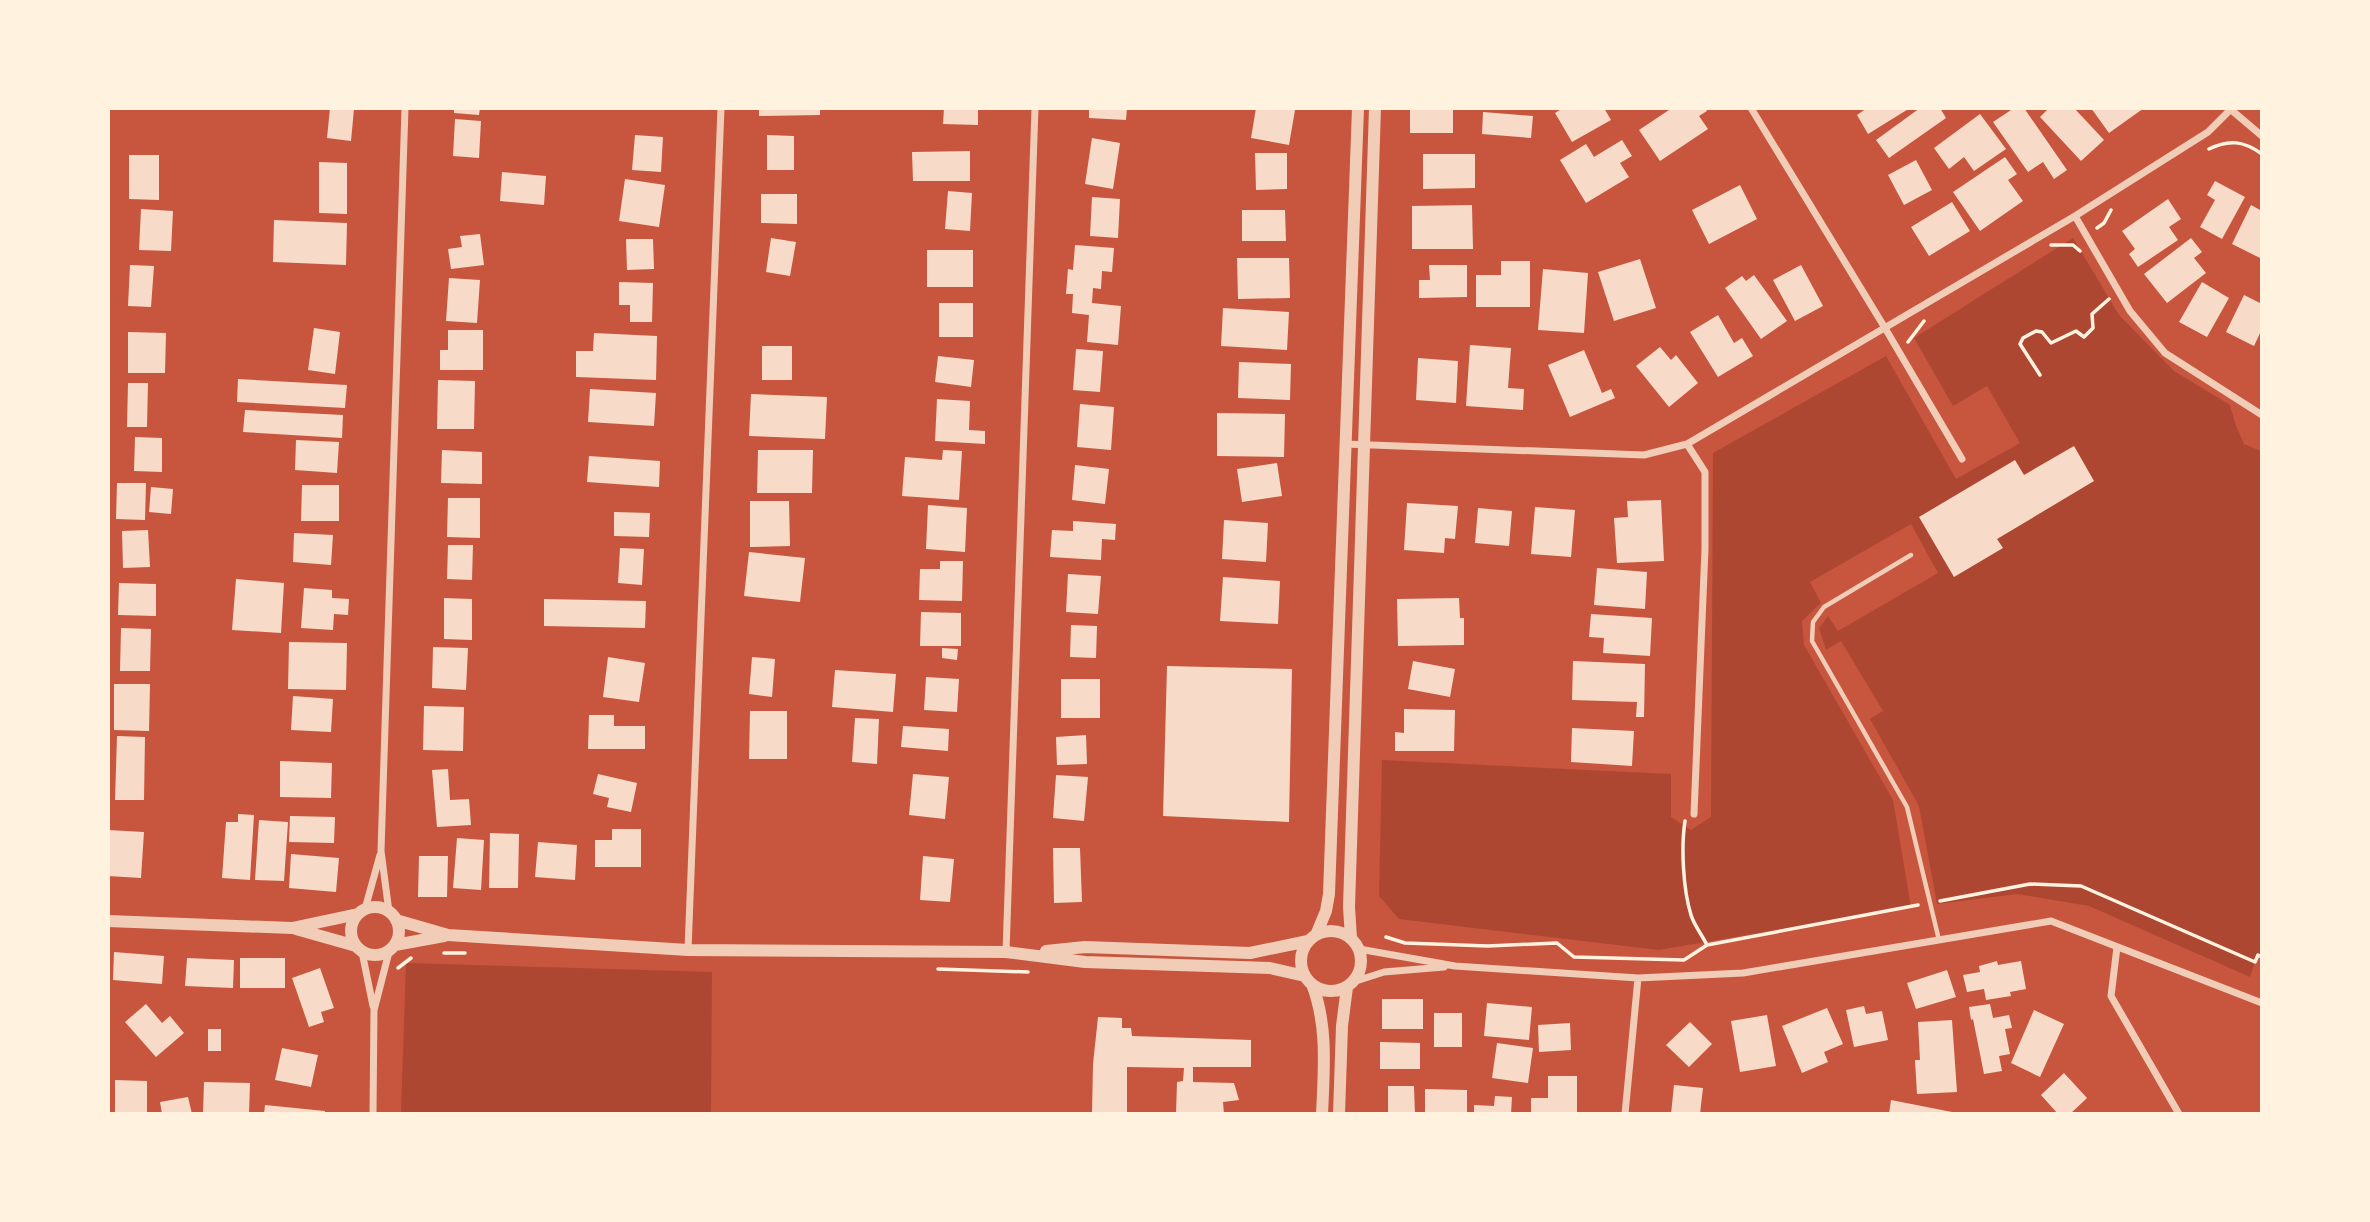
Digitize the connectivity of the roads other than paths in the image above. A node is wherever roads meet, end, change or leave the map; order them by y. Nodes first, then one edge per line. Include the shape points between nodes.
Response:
1 (405, 108) edge
2 (722, 108) edge
3 (1035, 108) edge
4 (1358, 108) edge
5 (1375, 108) edge
6 (1751, 108) edge
7 (2229, 109) edge
8 (2262, 136) edge
9 (2075, 216) junction
10 (1885, 328) junction
11 (2262, 415) edge
12 (1344, 444) junction
13 (1688, 444) junction
14 (1362, 445) junction
15 (1962, 459) dead end
16 (1911, 555) dead end
17 (1694, 814) road end
18 (381, 851) junction
19 (361, 911) junction
20 (393, 916) junction
21 (108, 921) edge
22 (292, 928) junction
23 (448, 935) junction
24 (1312, 938) junction
25 (1351, 938) junction
26 (1939, 941) junction
27 (2117, 947) junction
28 (392, 948) junction
29 (359, 949) junction
30 (1359, 949) junction
31 (688, 950) junction
32 (1006, 952) junction
33 (1024, 953) junction
34 (1455, 966) junction
35 (1638, 978) junction
36 (1308, 980) junction
37 (1350, 984) junction
38 (2262, 1003) edge
39 (374, 1010) junction
40 (373, 1114) edge
41 (1322, 1114) edge
42 (1339, 1114) edge
43 (1625, 1114) edge
44 (2179, 1114) edge

1 - 18 street
2 - 31 street
3 - 32 street
4 - 12 street
5 - 14 street
6 - 10 street
7 - 8 street
7 - 9 street via 2208,132
9 - 10 street
9 - 11 street via 2130,311 2165,353
10 - 13 street
10 - 15 street
12 - 14 street
12 - 24 street via 1329,894
13 - 14 street via 1644,455
13 - 17 street via 1705,472
14 - 25 street
16 - 26 lane via 1824,607 1812,622 1812,642 1907,807
18 - 19 street
18 - 20 street
19 - 20 street via 376,907
19 - 22 street
19 - 29 street via 351,932
20 - 23 street
20 - 28 street via 399,934
21 - 22 street
22 - 29 street
23 - 28 street
23 - 31 street
24 - 25 street via 1334,931
24 - 33 street via 1250,953 1085,947
24 - 36 street via 1301,958
25 - 30 street
26 - 27 street via 2051,921
26 - 35 street via 1743,973
27 - 38 street
27 - 44 street via 2110,996
28 - 29 street via 376,956
28 - 39 street
29 - 39 street
30 - 34 street
30 - 37 street via 1360,970
31 - 32 street
32 - 33 street
33 - 36 street via 1085,962 1270,968
34 - 35 street
34 - 37 street via 1384,972
35 - 43 street
36 - 37 street via 1332,991
36 - 41 street via 1320,1006 1324,1036
37 - 42 street via 1342,1026
39 - 40 street

